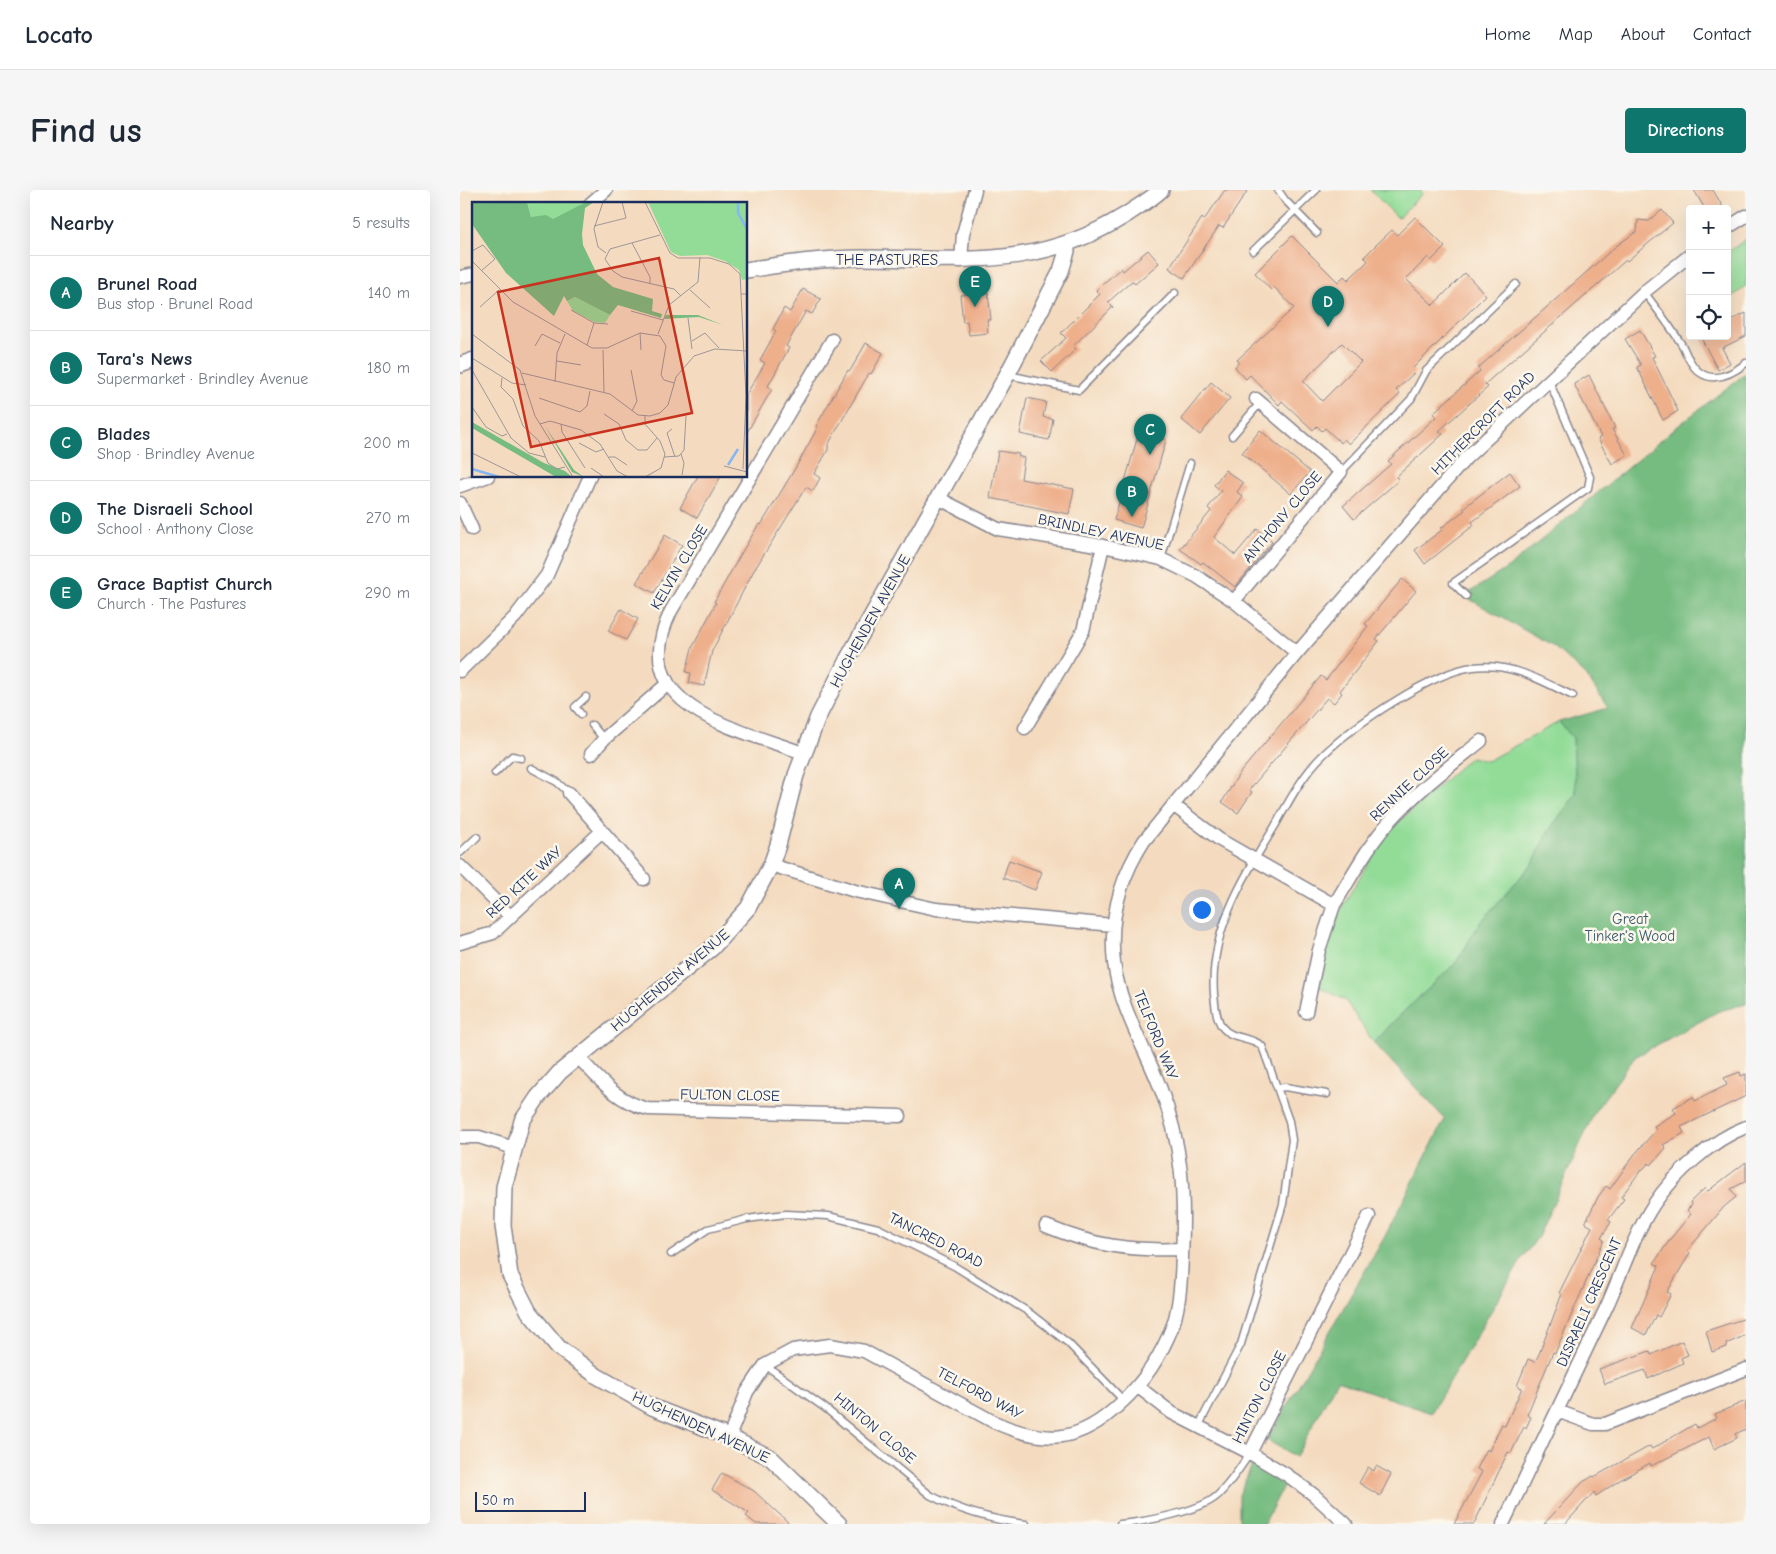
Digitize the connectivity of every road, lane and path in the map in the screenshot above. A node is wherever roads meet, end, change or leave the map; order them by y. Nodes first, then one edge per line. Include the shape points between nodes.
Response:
1 (606, 190) edge
2 (975, 190) edge
3 (1161, 190) edge
4 (1278, 190) edge
5 (1316, 190) edge
6 (592, 202) edge
7 (1294, 210) junction
8 (1746, 216) edge
9 (1731, 225) edge
10 (1317, 233) dead end
11 (1065, 244) junction
12 (1254, 251) dead end
13 (1686, 259) edge
14 (960, 260) junction
15 (748, 270) edge
16 (1516, 284) dead end
17 (1644, 292) junction
18 (1175, 293) dead end
19 (832, 340) dead end
20 (472, 361) edge
21 (1746, 363) edge
22 (460, 365) edge
23 (1007, 375) junction
24 (1549, 381) junction
25 (1258, 400) joint
26 (1232, 436) dead end
27 (1190, 463) dead end
28 (1341, 472) junction
29 (482, 478) edge
30 (589, 478) edge
31 (460, 486) edge
32 (938, 498) junction
33 (460, 502) edge
34 (472, 529) dead end
35 (1102, 546) junction
36 (1161, 559) junction
37 (1466, 596) dead end
38 (1234, 601) junction
39 (1297, 653) junction
40 (460, 671) edge
41 (667, 684) junction
42 (1573, 696) dead end
43 (586, 697) dead end
44 (581, 714) dead end
45 (592, 725) dead end
46 (1025, 728) dead end
47 (604, 739) junction
48 (1481, 741) dead end
49 (803, 753) junction
50 (591, 754) dead end
51 (521, 758) dead end
52 (531, 768) dead end
53 (496, 773) dead end
54 (569, 793) joint
55 (1173, 805) junction
56 (602, 830) junction
57 (477, 837) dead end
58 (460, 852) edge
59 (1255, 860) junction
60 (771, 865) junction
61 (460, 866) edge
62 (644, 879) dead end
63 (1334, 905) junction
64 (510, 916) junction
65 (1113, 925) junction
66 (460, 943) edge
67 (1306, 1012) dead end
68 (578, 1057) junction
69 (1278, 1088) junction
70 (1327, 1094) dead end
71 (900, 1116) dead end
72 (1746, 1127) edge
73 (460, 1137) edge
74 (514, 1148) junction
75 (1369, 1216) dead end
76 (1046, 1226) dead end
77 (1182, 1249) junction
78 (671, 1254) dead end
79 (765, 1364) junction
80 (1746, 1369) edge
81 (1137, 1386) junction
82 (1124, 1401) junction
83 (1557, 1411) junction
84 (1198, 1427) junction
85 (729, 1437) junction
86 (1250, 1452) junction
87 (839, 1524) edge
88 (1026, 1524) edge
89 (1120, 1524) edge
90 (1346, 1524) edge
91 (1503, 1524) edge

1 - 6 street
2 - 14 street via 963,234
3 - 11 street, THE PASTURES via 1105,228
4 - 7 lane
5 - 7 lane
7 - 10 lane
7 - 12 lane
8 - 9 street
11 - 14 street, THE PASTURES via 995,260
11 - 23 street, HUGHENDEN AVENUE via 1067,251 1061,271
13 - 17 street, HITHERCROFT ROAD
14 - 15 street, THE PASTURES via 861,258
16 - 28 lane via 1426,371 1411,399
17 - 21 lane via 1683,346 1689,360 1702,374 1718,379
17 - 24 street, HITHERCROFT ROAD
18 - 23 lane via 1079,390
19 - 41 street, KELVIN CLOSE via 662,630 659,660
20 - 22 street
23 - 32 street, HUGHENDEN AVENUE
24 - 37 lane via 1590,477 1588,488 1453,583
24 - 39 street, HITHERCROFT ROAD via 1466,458
25 - 26 lane
25 - 28 street, ANTHONY CLOSE
27 - 36 lane
28 - 38 street, ANTHONY CLOSE
29 - 31 street
30 - 40 street via 547,575 515,617
32 - 35 street, BRINDLEY AVENUE via 998,529
32 - 49 street, HUGHENDEN AVENUE via 847,660
33 - 34 street
35 - 36 street, BRINDLEY AVENUE
35 - 46 street via 1083,631
36 - 38 street, BRINDLEY AVENUE via 1196,576
38 - 39 street, BRINDLEY AVENUE
39 - 55 street, TELFORD WAY
41 - 47 street
41 - 49 street, KELVIN CLOSE via 678,698 707,716
42 - 59 lane via 1521,671 1504,667 1459,669 1431,681 1360,726 1324,754 1298,788
43 - 44 lane via 575,707
45 - 47 lane
47 - 50 street
48 - 63 street, RENNIE CLOSE via 1392,819 1369,847
49 - 60 street, HUGHENDEN AVENUE
51 - 53 lane via 512,756
52 - 54 lane via 557,782
54 - 56 street
55 - 59 street via 1220,840
55 - 65 street, TELFORD WAY via 1133,858 1116,902
56 - 62 street
56 - 64 street, RED KITE WAY
57 - 58 lane
59 - 63 street
59 - 69 lane via 1225,921 1215,965 1215,1003 1217,1017 1229,1033 1262,1046
60 - 65 street via 855,891 936,909
60 - 68 street, HUGHENDEN AVENUE via 748,908 712,948
61 - 64 street
63 - 67 street, RENNIE CLOSE via 1319,950
64 - 66 street, RED KITE WAY via 493,933
65 - 77 street, TELFORD WAY via 1114,964 1125,1004 1160,1087 1177,1138 1183,1177
68 - 71 street, FULTON CLOSE via 618,1098 648,1109
68 - 74 street, HUGHENDEN AVENUE via 538,1097 522,1121
69 - 70 lane
69 - 84 lane via 1292,1140 1283,1204 1241,1344
72 - 83 street, DISRAELI CRESCENT via 1719,1141 1691,1163 1655,1203 1632,1245
73 - 74 street via 479,1138
74 - 85 street, HUGHENDEN AVENUE via 504,1187 503,1226 510,1274 528,1312 560,1348 597,1376 652,1407
75 - 86 street, HINTON CLOSE
76 - 77 street via 1110,1247
77 - 81 street, TELFORD WAY via 1178,1304 1173,1324 1152,1367
78 - 82 lane, TANCRED ROAD via 708,1229 786,1214 828,1216 878,1228 954,1266 1028,1311 1068,1343
79 - 82 street, TELFORD WAY via 793,1350 812,1346 856,1348 994,1422 1036,1437 1051,1438 1083,1431
79 - 85 street via 747,1392
79 - 88 lane, HINTON CLOSE via 826,1408 930,1495 974,1514
80 - 83 street via 1605,1424 1593,1424
81 - 82 street, TELFORD WAY
81 - 84 street via 1172,1413
83 - 91 street, DISRAELI CRESCENT
84 - 86 street
85 - 87 street, HUGHENDEN AVENUE via 771,1458
86 - 89 lane, HINTON CLOSE via 1216,1497 1200,1506
86 - 90 street via 1314,1495

